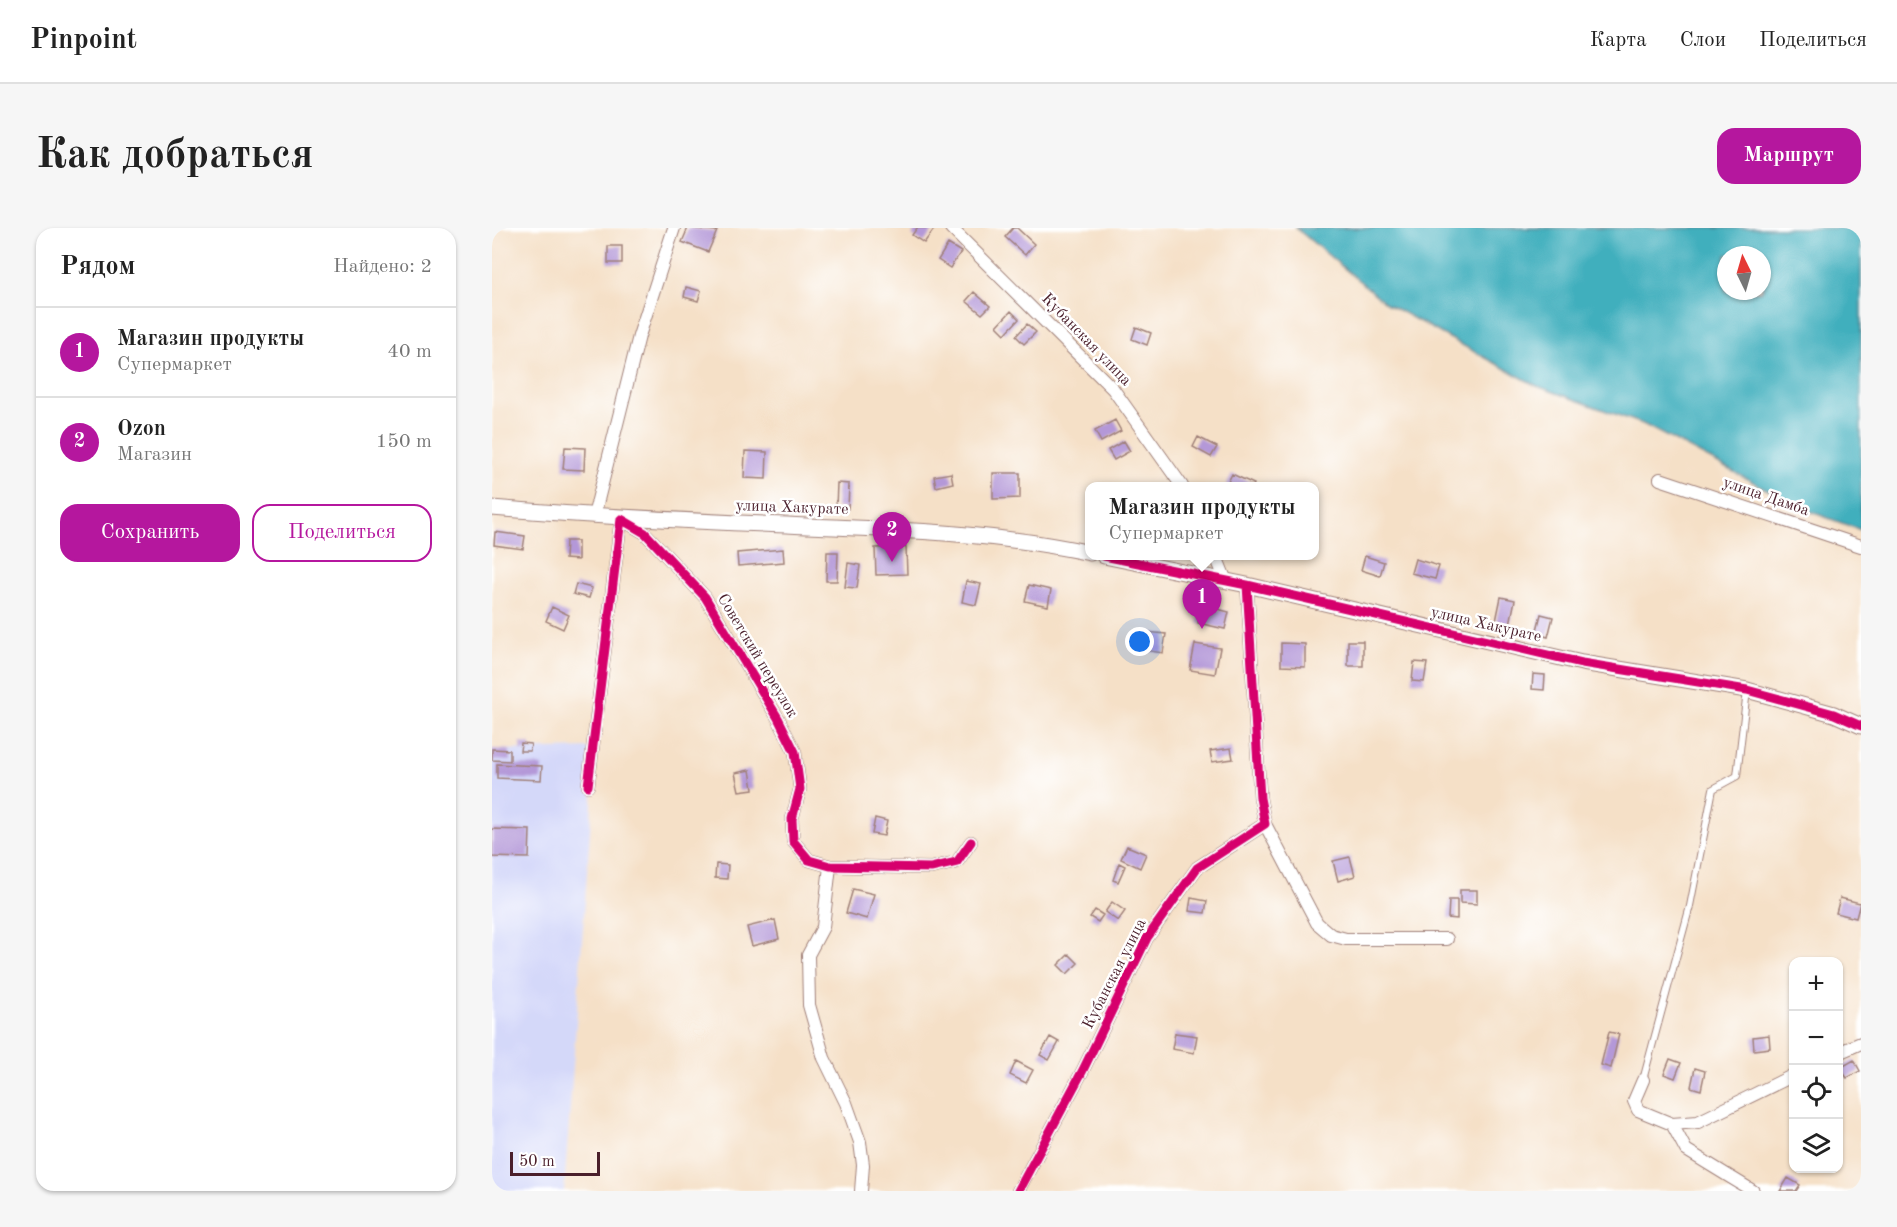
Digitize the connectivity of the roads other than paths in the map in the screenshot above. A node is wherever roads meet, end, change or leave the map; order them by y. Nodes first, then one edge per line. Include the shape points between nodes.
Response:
1 (674, 228) edge
2 (951, 228) edge
3 (1660, 479) dead end
4 (1179, 482) edge
5 (492, 508) edge
6 (594, 516) junction
7 (621, 519) junction
8 (1861, 546) edge
9 (1085, 552) edge
10 (1127, 560) edge
11 (1218, 560) edge
12 (1226, 581) junction
13 (1246, 585) junction
14 (1747, 690) junction
15 (1861, 726) edge
16 (588, 786) dead end
17 (1265, 824) junction
18 (971, 842) dead end
19 (830, 866) junction
20 (1447, 939) dead end
21 (1861, 1043) edge
22 (1843, 1051) edge
23 (1789, 1077) edge
24 (1643, 1080) joint
25 (1672, 1124) junction
26 (861, 1191) edge
27 (1018, 1191) edge
28 (1753, 1191) edge

1 - 6 street via 639,336
2 - 4 street, Кубанская улица via 1113,389
3 - 8 street, улица Дамба
5 - 6 street, улица Хакурате
6 - 7 street, улица Хакурате
7 - 9 street, улица Хакурате via 960,532
7 - 16 street
7 - 19 street, Советский переулок via 645,533 705,597 772,708 795,752 800,789 792,819 793,841 809,860
10 - 12 street, улица Хакурате
11 - 12 street
12 - 13 street, улица Хакурате
13 - 14 street, улица Хакурате via 1582,663
13 - 17 street
14 - 15 street, улица Хакурате via 1834,714
14 - 24 lane via 1737,776 1713,789 1690,906
17 - 20 street via 1317,923 1330,935 1346,939
17 - 27 street, Кубанская улица via 1197,868 1147,938
18 - 19 street, Советский переулок via 957,862 931,868
19 - 26 street via 823,927 808,955 809,1005 824,1058 860,1142
21 - 22 street
23 - 25 street via 1698,1122
24 - 25 street via 1634,1101 1638,1110
25 - 28 street via 1686,1150

